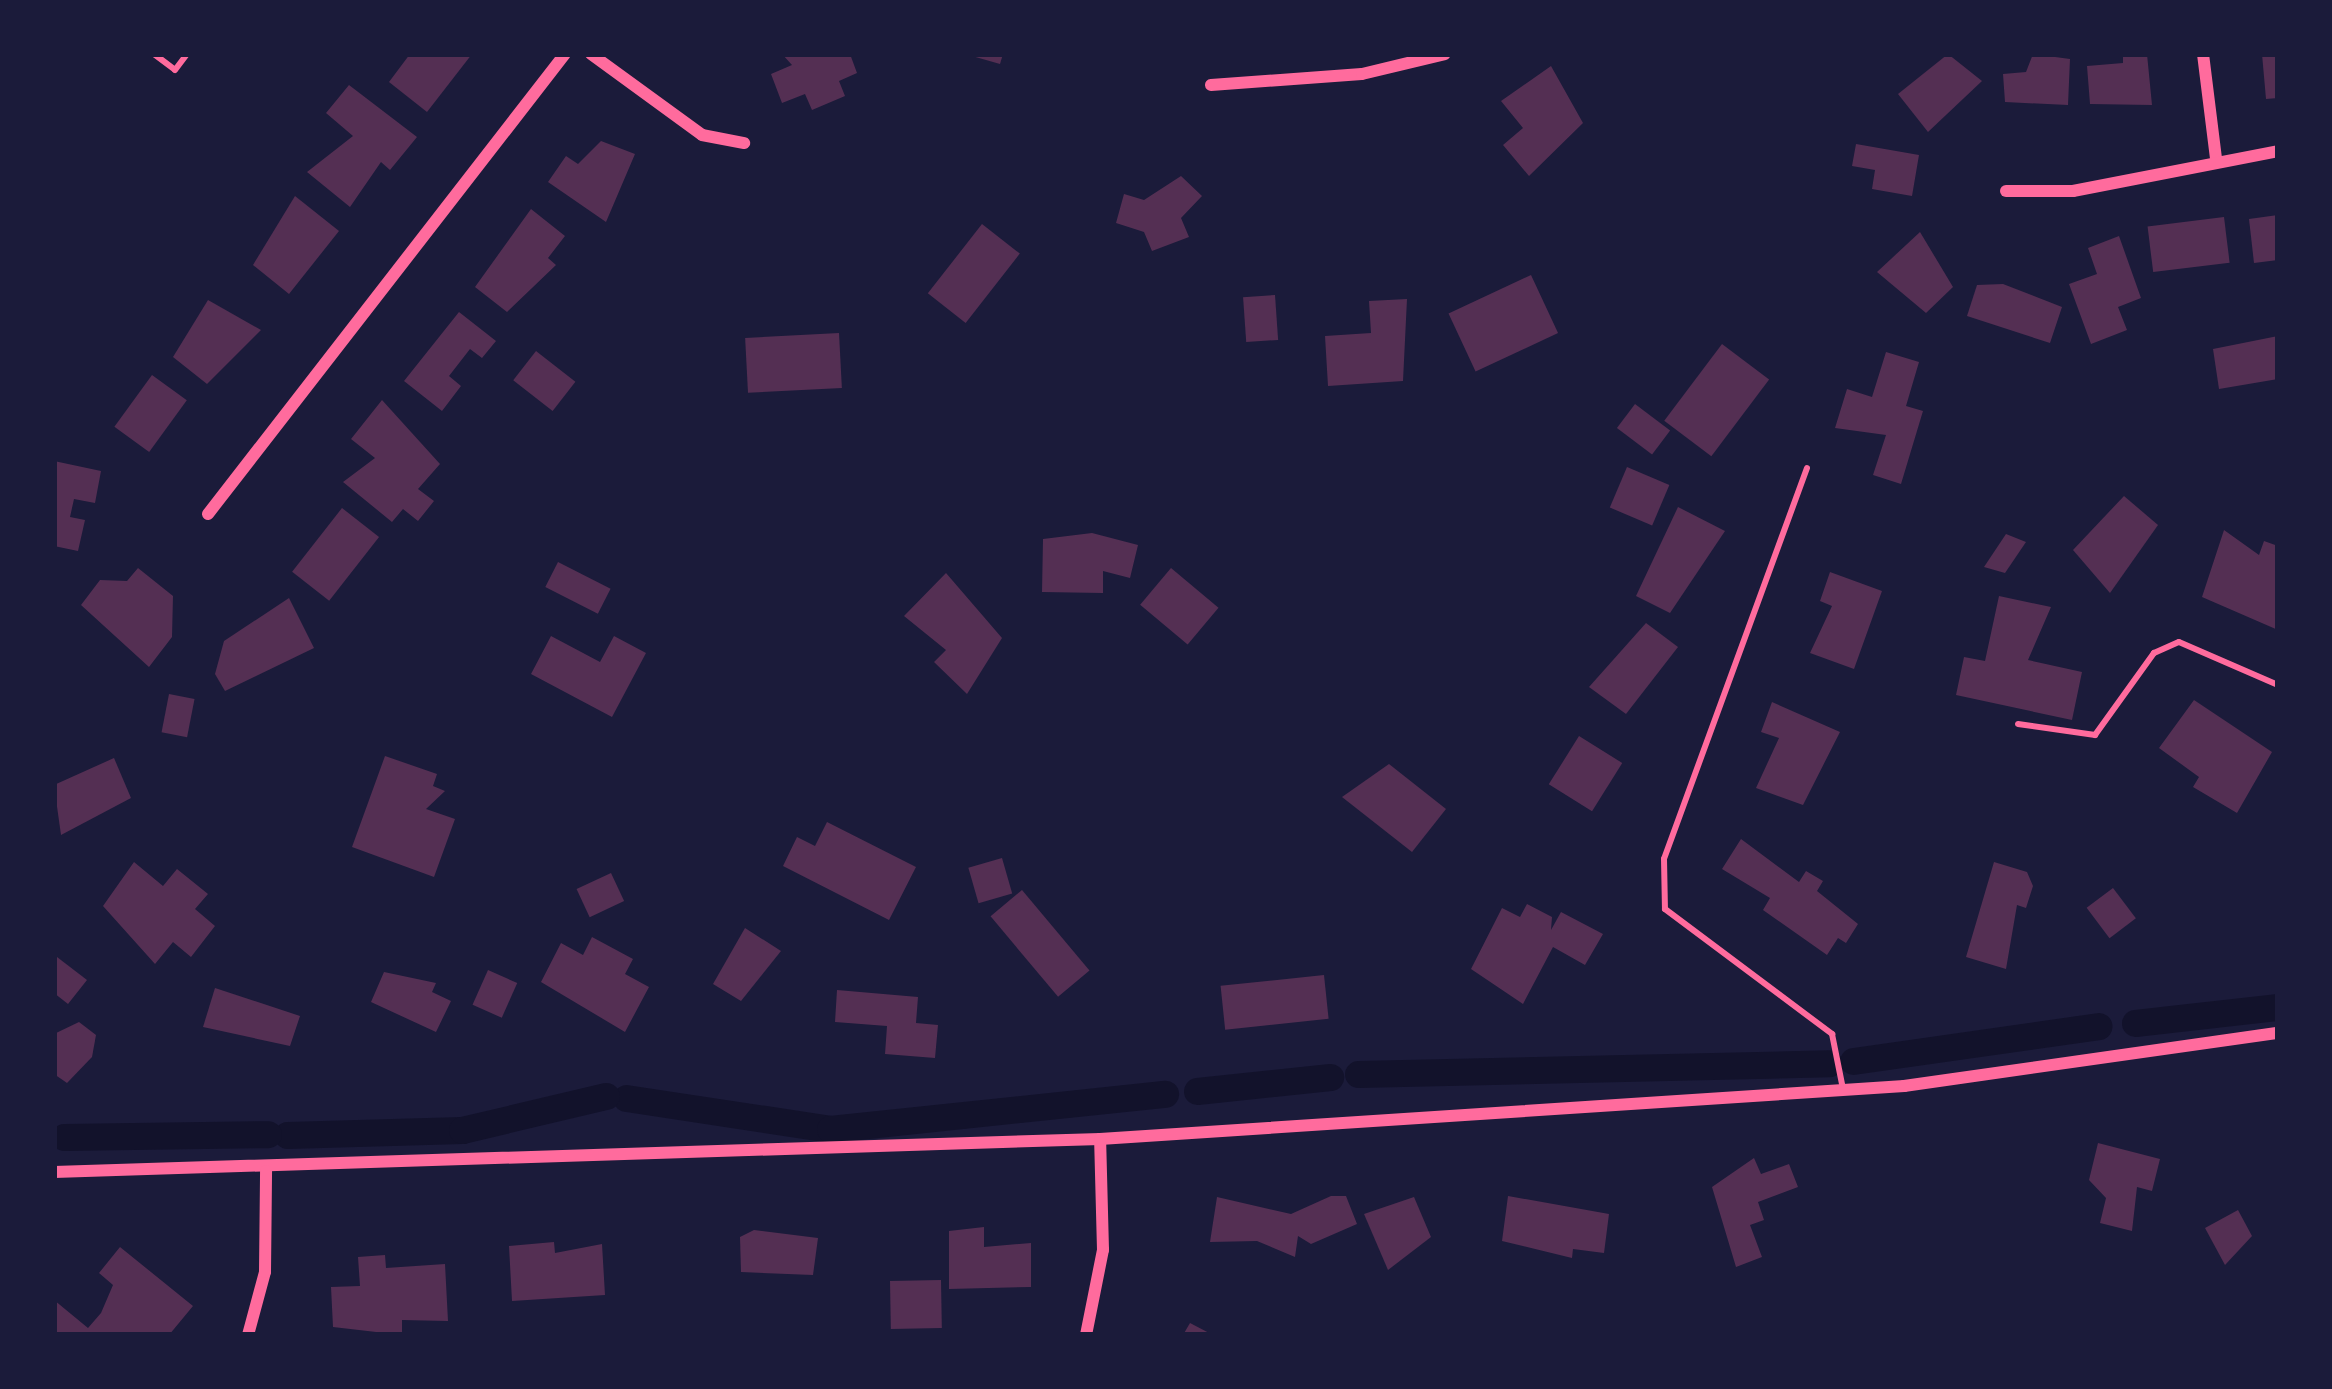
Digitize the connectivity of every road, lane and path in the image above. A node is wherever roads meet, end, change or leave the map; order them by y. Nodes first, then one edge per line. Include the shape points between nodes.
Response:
1 (154, 54) edge
2 (187, 54) edge
3 (565, 54) edge
4 (590, 54) edge
5 (1445, 54) edge
6 (2203, 54) edge
7 (1211, 85) dead end
8 (744, 143) dead end
9 (2278, 152) edge
10 (2216, 159) junction
11 (2006, 191) dead end
12 (1807, 468) dead end
13 (208, 514) dead end
14 (2278, 685) edge
15 (2018, 724) dead end
16 (2278, 1034) edge
17 (1843, 1089) junction
18 (1100, 1139) junction
19 (266, 1171) junction
20 (54, 1172) edge
21 (248, 1335) edge
22 (1086, 1335) edge

1 - 2 lane via 176,70
3 - 13 street
4 - 8 street via 702,135
5 - 7 street via 1362,74
6 - 10 street
9 - 10 street
10 - 11 street via 2073,191
12 - 17 lane via 1664,859 1664,909 1832,1034
14 - 15 lane via 2179,642 2154,653 2095,735
16 - 17 street
17 - 18 street
18 - 19 street via 804,1156 600,1149
18 - 22 street via 1103,1250
19 - 20 street
19 - 21 street via 266,1272

